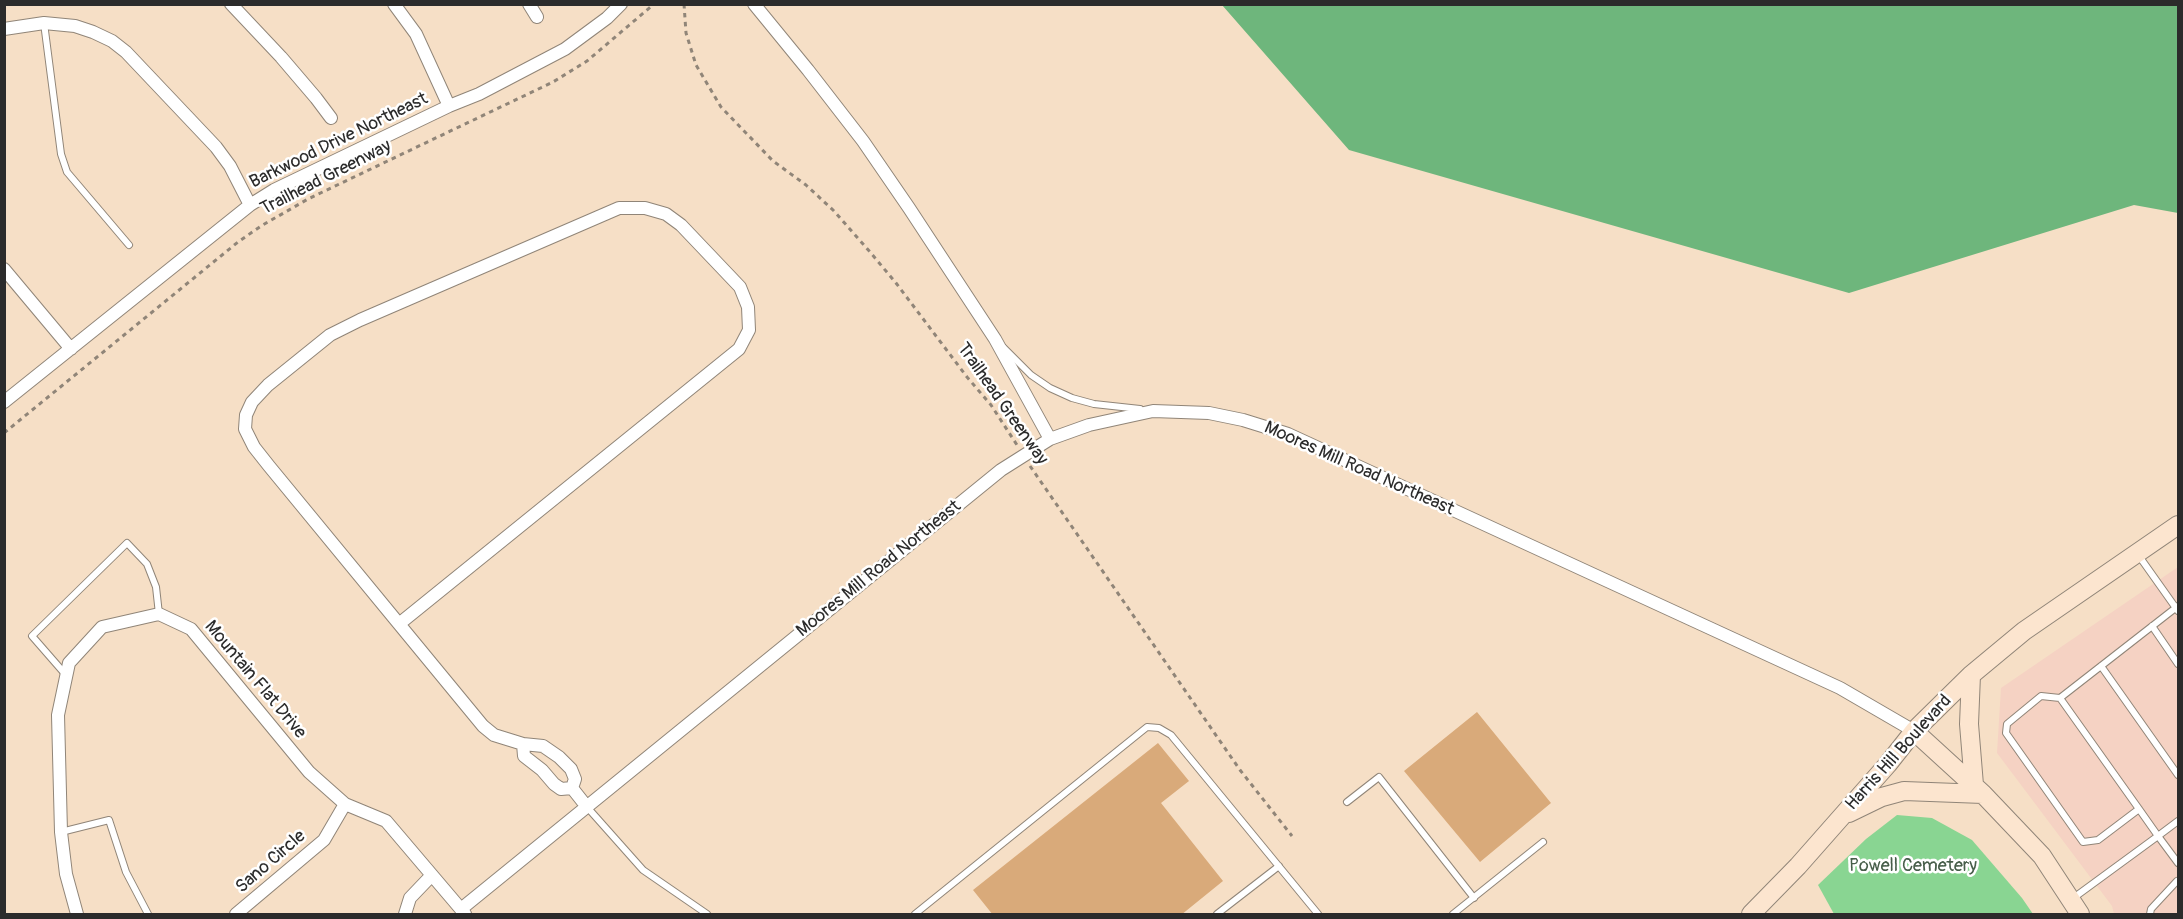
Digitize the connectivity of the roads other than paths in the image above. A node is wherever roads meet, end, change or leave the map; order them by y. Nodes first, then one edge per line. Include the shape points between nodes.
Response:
1 (231, 4) edge
2 (394, 4) edge
3 (530, 4) edge
4 (621, 4) edge
5 (753, 4) edge
6 (537, 17) dead end
7 (44, 23) junction
8 (4, 29) edge
9 (449, 106) junction
10 (331, 118) dead end
11 (250, 205) junction
12 (129, 245) dead end
13 (4, 269) edge
14 (994, 339) junction
15 (70, 349) junction
16 (4, 402) edge
17 (1153, 411) junction
18 (1050, 439) junction
19 (2178, 525) edge
20 (2137, 553) junction
21 (2178, 608) edge
22 (159, 614) junction
23 (399, 624) junction
24 (2152, 626) junction
25 (2178, 664) edge
26 (2101, 666) junction
27 (66, 675) junction
28 (1971, 675) junction
29 (2060, 698) junction
30 (1914, 730) junction
31 (523, 744) junction
32 (2178, 775) edge
33 (572, 788) junction
34 (1979, 790) junction
35 (1347, 802) dead end
36 (345, 804) junction
37 (587, 807) junction
38 (2139, 808) junction
39 (1842, 816) junction
40 (2178, 821) edge
41 (61, 832) junction
42 (2158, 836) junction
43 (1543, 842) dead end
44 (2178, 863) edge
45 (1279, 866) junction
46 (432, 875) junction
47 (2178, 881) edge
48 (1474, 898) junction
49 (2075, 907) edge
50 (463, 912) edge
51 (77, 915) edge
52 (148, 915) edge
53 (236, 915) edge
54 (405, 915) edge
55 (707, 915) edge
56 (915, 915) edge
57 (1217, 915) edge
58 (1318, 915) edge
59 (1453, 915) edge
60 (1751, 915) edge
61 (2150, 915) edge

1 - 10 street
2 - 9 street via 416,34
3 - 6 street
4 - 9 street, Barkwood Drive Northeast via 565,49
5 - 14 street via 863,141
7 - 8 street
7 - 11 street via 93,32 126,52 216,147
7 - 12 lane via 61,154 67,172
9 - 11 street, Barkwood Drive Northeast
11 - 15 street, Barkwood Drive Northeast
13 - 15 street
14 - 17 lane via 1031,375 1064,395 1094,404
14 - 18 street
15 - 16 street, Barkwood Drive Northeast
17 - 18 street, Moores Mill Road Northeast via 1089,425
17 - 30 street, Moores Mill Road Northeast via 1209,413 1288,434 1840,687
18 - 37 street, Moores Mill Road Northeast via 1001,470
19 - 20 street, Harris Hill Boulevard
20 - 21 lane
20 - 28 street, Harris Hill Boulevard via 2024,631
21 - 24 lane
22 - 27 street via 102,627 69,663
22 - 27 lane via 156,587 147,564 127,543 32,636
22 - 36 street, Mountain Flat Drive via 191,629 309,772
23 - 23 street via 254,447 245,429 252,402 330,335 360,320 619,208 645,208 666,214 740,287 748,307 749,330 738,349
23 - 31 street via 483,726 494,735
24 - 25 lane
24 - 26 lane
26 - 29 lane
26 - 32 lane
27 - 41 street via 57,715
28 - 30 street, Harris Hill Boulevard
28 - 34 street via 1969,724
29 - 38 lane
29 - 38 lane via 2041,696 2007,724 2006,733 2083,842 2098,840
30 - 34 street, Moores Mill Road Northeast
30 - 39 street, Harris Hill Boulevard
31 - 33 street via 524,756 554,784 561,789
31 - 33 street via 543,746 559,757 575,779
33 - 37 street
34 - 39 street via 1905,791
34 - 49 street, Moores Mill Road Northeast via 2042,856
35 - 48 lane via 1378,777
36 - 46 street, Mountain Flat Drive via 386,821
36 - 53 street, Sano Circle via 324,840
37 - 50 street, Moores Mill Road Northeast
37 - 55 lane via 644,870
38 - 42 lane
39 - 60 street, Harris Hill Boulevard
40 - 42 lane
41 - 51 street via 66,874
41 - 52 lane via 109,820 126,872
42 - 44 lane
42 - 49 lane
43 - 48 lane
45 - 56 lane via 1171,735 1159,728 1147,728
45 - 57 lane
45 - 58 lane
46 - 50 street, Mountain Flat Drive
46 - 54 street via 410,898
47 - 61 lane via 2151,909
48 - 59 lane

